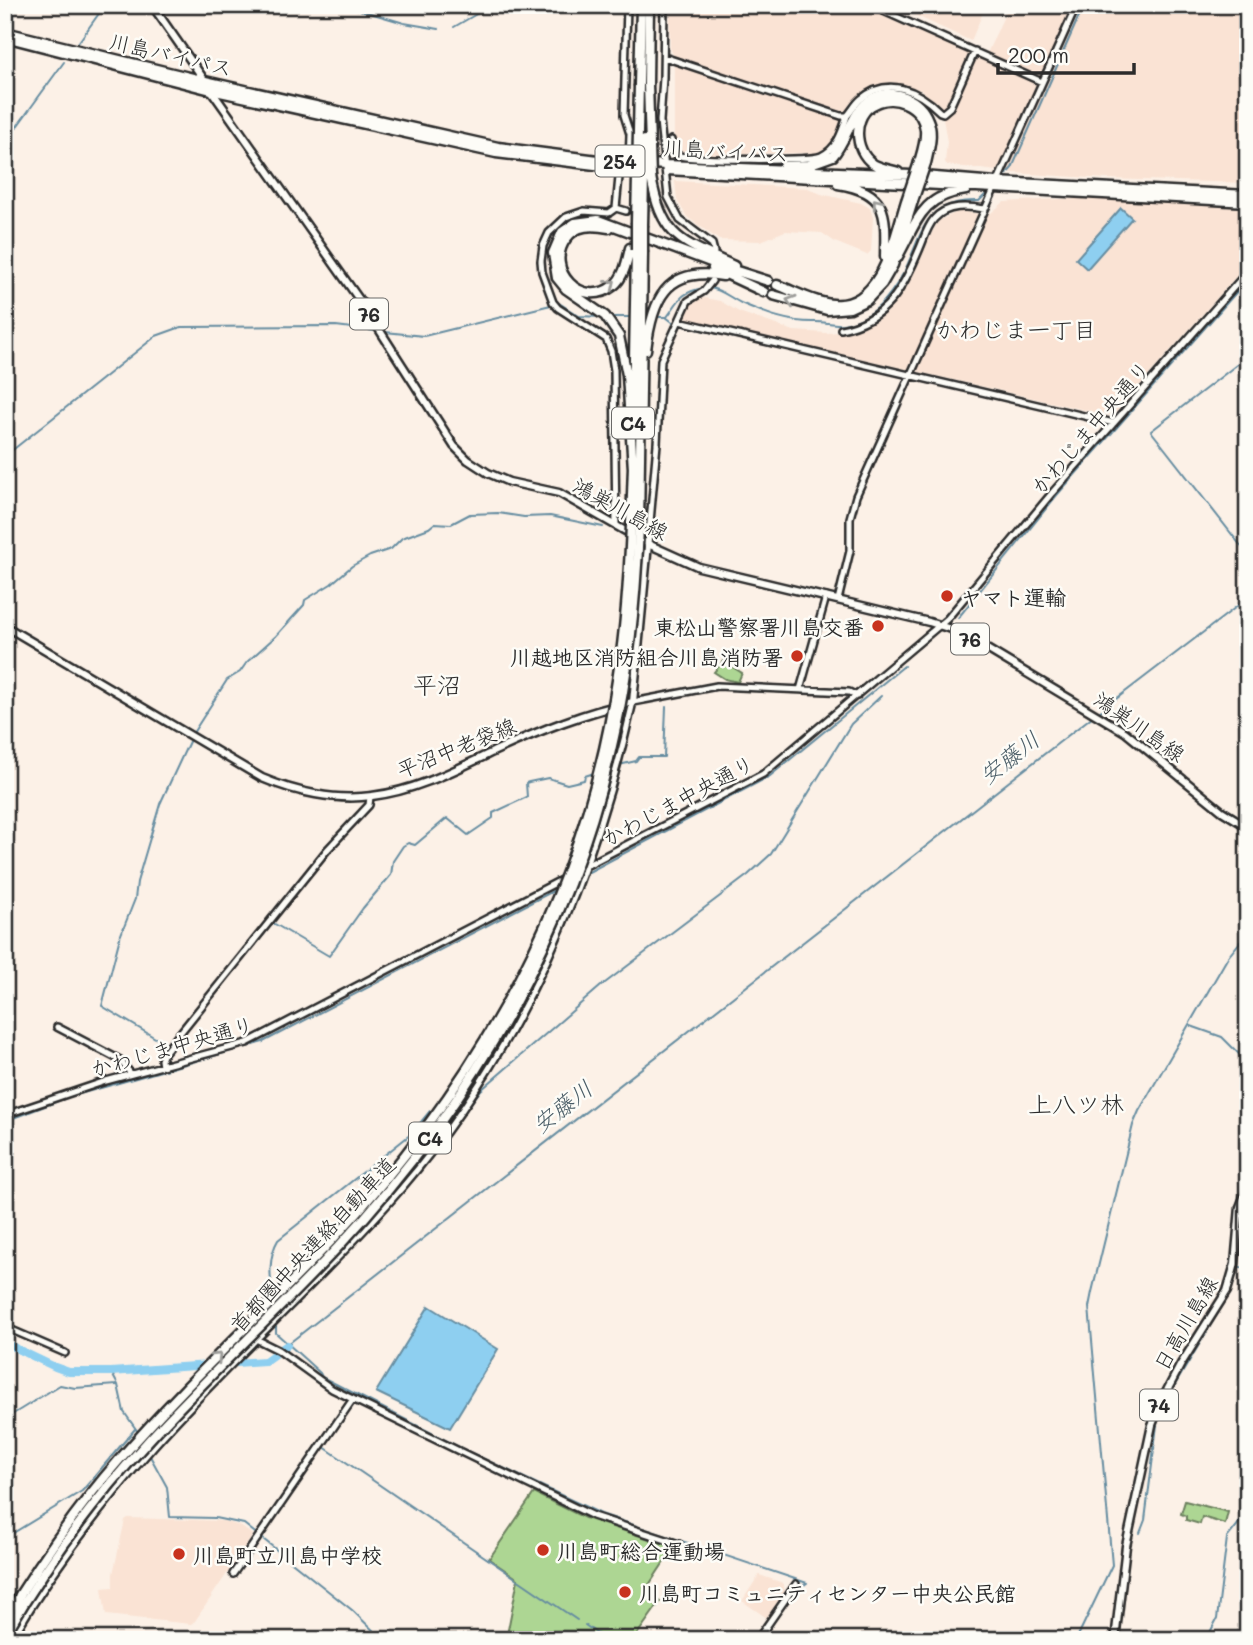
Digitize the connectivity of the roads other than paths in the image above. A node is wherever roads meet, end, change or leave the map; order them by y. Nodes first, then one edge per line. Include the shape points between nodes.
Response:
1 (152, 5) edge
2 (627, 5) edge
3 (641, 5) edge
4 (649, 5) edge
5 (664, 5) edge
6 (870, 5) edge
7 (1077, 5) edge
8 (5, 32) edge
9 (5, 37) edge
10 (975, 51) junction
11 (664, 57) junction
12 (205, 81) junction
13 (1042, 82) junction
14 (643, 84) junction
15 (211, 90) junction
16 (847, 116) junction
17 (671, 140) dead end
18 (629, 162) junction
19 (922, 163) junction
20 (620, 167) junction
21 (665, 167) junction
22 (750, 168) junction
23 (911, 175) junction
24 (641, 177) junction
25 (821, 179) junction
26 (995, 185) junction
27 (979, 189) junction
28 (1248, 195) edge
29 (1248, 202) edge
30 (616, 208) junction
31 (985, 209) junction
32 (626, 211) tunnel mouth
33 (637, 223) junction
34 (636, 250) junction
35 (714, 252) dead end
36 (889, 264) junction
37 (1248, 271) edge
38 (757, 276) junction
39 (736, 280) junction
40 (708, 286) dead end
41 (638, 317) junction
42 (678, 324) junction
43 (841, 329) dead end
44 (642, 366) junction
45 (911, 375) junction
46 (1114, 423) junction
47 (633, 469) junction
48 (616, 526) junction
49 (635, 526) junction
50 (648, 544) junction
51 (826, 597) junction
52 (838, 600) junction
53 (940, 625) junction
54 (5, 626) edge
55 (800, 690) junction
56 (857, 696) junction
57 (633, 702) junction
58 (370, 797) junction
59 (1248, 827) edge
60 (586, 866) junction
61 (57, 1027) dead end
62 (162, 1066) junction
63 (131, 1074) junction
64 (5, 1115) edge
65 (1248, 1187) edge
66 (5, 1326) edge
67 (258, 1340) junction
68 (65, 1353) dead end
69 (353, 1399) junction
70 (679, 1544) dead end
71 (233, 1574) dead end
72 (796, 1584) dead end
73 (5, 1619) edge
74 (5, 1634) edge
75 (11, 1640) edge
76 (757, 1640) edge
77 (1115, 1640) edge

1 - 12 main road, 鴻巣川島線 / 76
2 - 18 street via 624,114
3 - 14 highway, 首都圏中央連絡自動車道 / C4
4 - 14 highway, 首都圏中央連絡自動車道 / C4
5 - 11 street
6 - 10 street
7 - 13 street
8 - 12 highway, 川島バイパス / 254
9 - 15 highway, 川島バイパス / 254
10 - 13 street
10 - 16 street via 943,113 912,91 891,87 874,90
11 - 16 street
11 - 21 street via 660,121
12 - 15 main road, 鴻巣川島線 / 76
12 - 18 highway, 川島バイパス / 254 via 498,147
13 - 26 street
14 - 24 highway, bridge
14 - 24 highway, 首都圏中央連絡自動車道 / C4, bridge
15 - 20 highway, 川島バイパス / 254 via 496,153
15 - 48 main road, 鴻巣川島線 / 76 via 368,312 460,453 488,473 559,493
16 - 17 street via 834,146 814,158 679,156 671,149
18 - 21 highway, 川島バイパス / 254
19 - 22 highway via 930,149 929,120 913,100 888,93 859,109 838,149 826,160
19 - 23 highway via 925,132 911,106 890,100 864,113 858,129 863,151 876,165
19 - 36 highway, bridge
20 - 21 highway, 川島バイパス / 254
20 - 30 street
21 - 22 highway, 川島バイパス / 254
21 - 25 highway, 川島バイパス / 254
21 - 35 street via 670,206 680,220 712,244
22 - 23 highway, 川島バイパス / 254
23 - 26 highway, 川島バイパス / 254
24 - 33 highway, 首都圏中央連絡自動車道 / C4
24 - 38 highway via 673,232 692,247
25 - 27 highway, 川島バイパス / 254
36 -> 25 highway via 885,216 878,201 862,190
26 - 27 highway, 川島バイパス / 254
26 - 28 highway, 川島バイパス / 254
26 - 29 highway, 川島バイパス / 254
26 - 31 street
27 - 36 highway via 926,205
30 - 32 street
30 - 48 street via 609,213 584,211 566,217 549,233 541,261 558,308 601,335 611,351
31 - 43 street via 964,206 936,217 894,298 874,317
31 - 45 street
33 - 34 highway, bridge
33 - 34 highway, 首都圏中央連絡自動車道 / C4, bridge
39 -> 34 highway via 594,225 570,233 558,256 559,269 575,288 602,292 618,281
34 - 41 highway, 首都圏中央連絡自動車道 / C4
36 - 38 highway via 865,294 835,305
36 -> 39 highway via 882,284 850,309 827,310
37 - 46 street, かわじま中央通り
38 - 47 highway via 612,223 588,220 562,232 555,245 554,269 566,289 607,318 619,336
39 - 44 highway via 701,274 673,282 652,313
40 - 42 street via 688,301
41 - 44 highway, 首都圏中央連絡自動車道 / C4
41 - 47 highway, 首都圏中央連絡自動車道 / C4
42 - 45 street
42 - 50 street via 660,367
44 - 49 highway, 首都圏中央連絡自動車道 / C4
45 - 46 street
45 - 52 street via 852,508 850,551
46 - 53 street, かわじま中央通り
47 - 49 highway, 首都圏中央連絡自動車道 / C4
48 - 50 main road, 鴻巣川島線 / 76
73 -> 49 highway, 首都圏中央連絡自動車道 / C4, bridge via 60,1535 117,1462 331,1241 410,1151 500,1016 549,917 593,790 618,675
49 - 74 highway, 首都圏中央連絡自動車道 / C4, bridge via 634,609 626,676 600,793 556,920 491,1048 442,1123 392,1187 104,1493 39,1579
50 - 51 main road, 鴻巣川島線 / 76 via 709,570
50 - 57 main road
51 - 52 main road, 鴻巣川島線 / 76
51 - 55 street
52 - 53 main road, 鴻巣川島線 / 76
53 - 56 street, かわじま中央通り
53 - 59 main road, 鴻巣川島線 / 76 via 1125,732
54 - 58 main road, 平沼中老袋線 via 262,778 317,794
55 - 56 street
55 - 57 street via 717,686
56 - 60 street, かわじま中央通り via 755,779
57 - 58 main road, 平沼中老袋線 via 571,719 431,780
57 - 60 street
58 - 62 street via 369,805 327,850 164,1053
60 - 62 street, かわじま中央通り via 261,1037
60 - 67 street via 528,1002 463,1109 403,1188
61 - 63 street via 120,1060
62 - 63 street, かわじま中央通り
63 - 64 street, かわじま中央通り
65 - 77 main road, 日高川島線 / 74 via 1240,1207 1235,1264 1227,1291 1181,1364 1152,1425 1126,1546
66 - 68 street
67 - 69 street
67 - 75 street via 156,1444 102,1507
69 - 70 street via 593,1516
69 - 71 street
72 - 76 street

